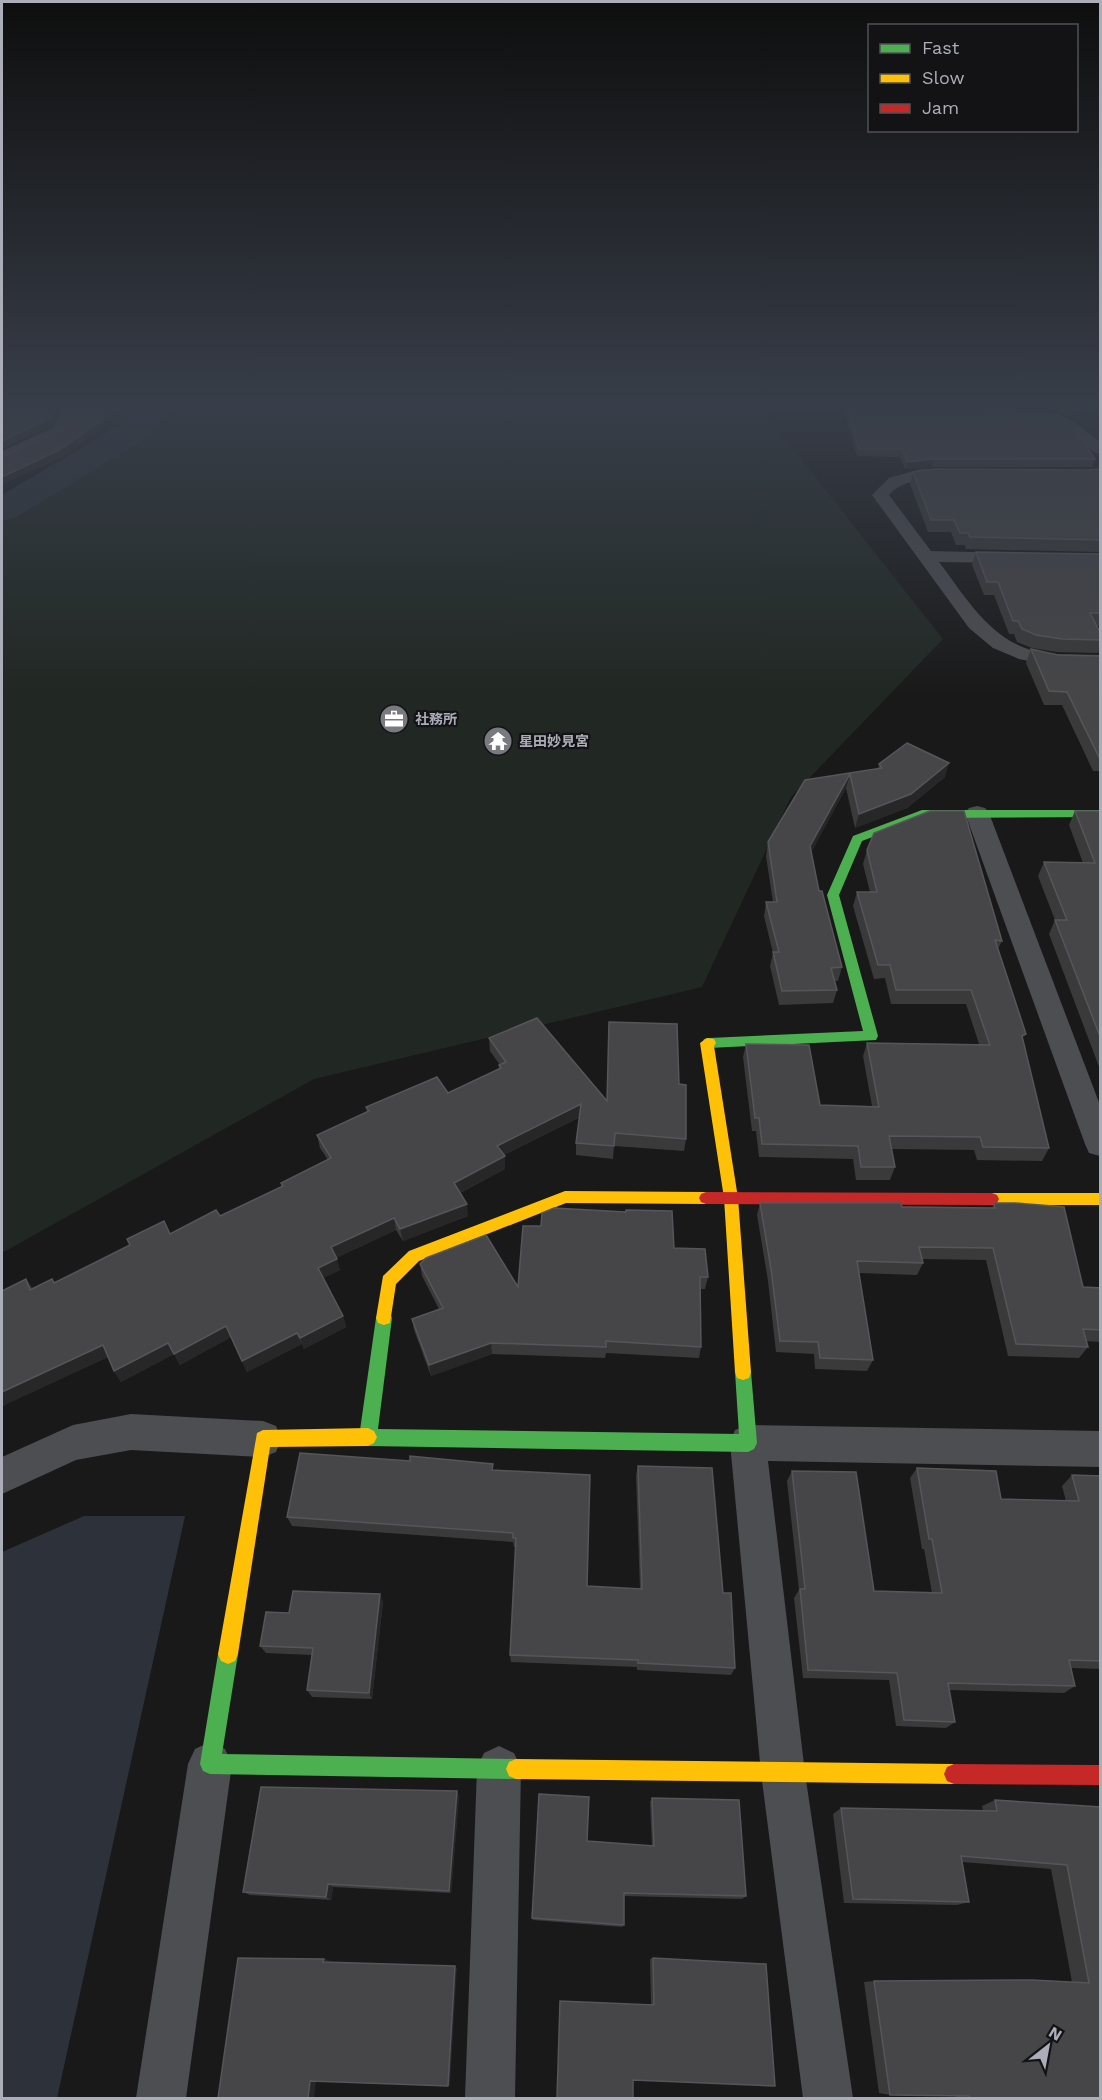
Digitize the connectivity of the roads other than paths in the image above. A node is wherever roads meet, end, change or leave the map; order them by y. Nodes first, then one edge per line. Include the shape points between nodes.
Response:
1 (885, 501) edge
2 (927, 556) junction
3 (1031, 558) edge
4 (1101, 661) edge
5 (977, 813) junction
6 (1101, 814) edge
7 (1101, 1144) edge
8 (731, 1198) junction
9 (1101, 1199) edge
10 (368, 1437) junction
11 (263, 1439) junction
12 (748, 1443) junction
13 (1101, 1449) edge
14 (2, 1476) edge
15 (210, 1764) junction
16 (500, 1768) junction
17 (783, 1773) junction
18 (1101, 1774) edge
19 (161, 2098) edge
20 (490, 2098) edge
21 (828, 2098) edge

1 - 2 street
2 - 3 street
2 - 4 street via 976,624 1000,644 1026,655 1053,660
5 - 6 street
5 - 7 street
5 - 8 street via 922,814 857,839 833,895 871,1036 707,1043
8 - 9 street
8 - 10 street via 565,1197 414,1256 389,1281
8 - 12 street
10 - 11 street
10 - 12 street
11 - 14 street via 131,1432 73,1443
11 - 15 street
12 - 13 street
12 - 17 street
15 - 16 street
15 - 19 street
16 - 17 street
16 - 20 street
17 - 18 street
17 - 21 street

